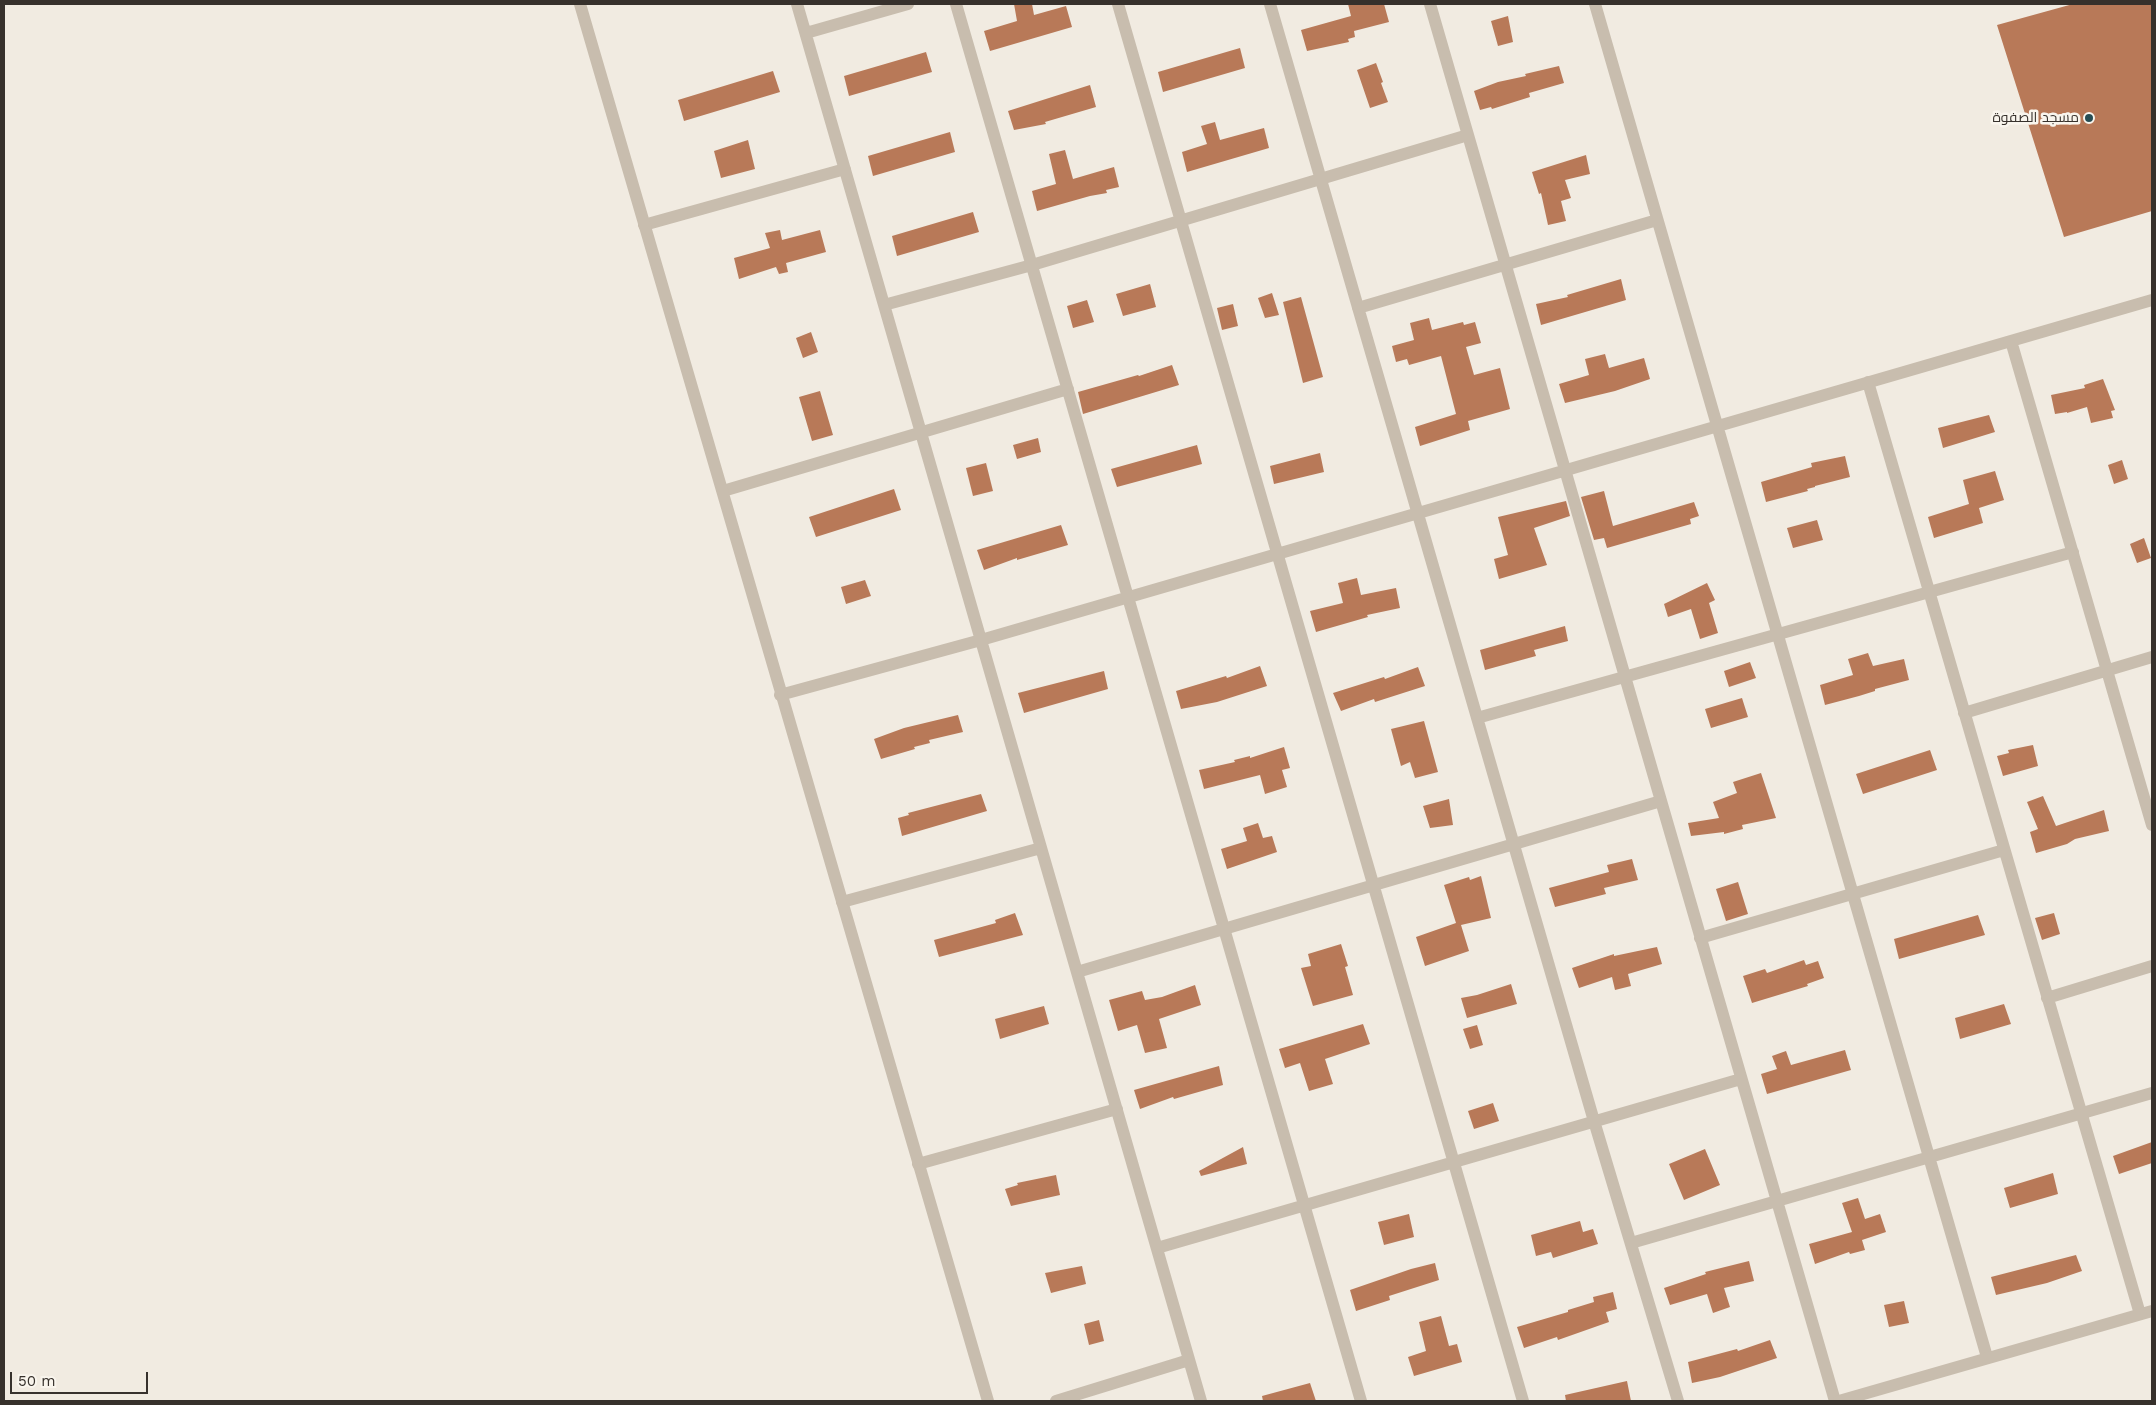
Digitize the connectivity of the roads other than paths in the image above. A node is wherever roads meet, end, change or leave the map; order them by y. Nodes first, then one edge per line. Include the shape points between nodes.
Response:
1 (580, 4) edge
2 (797, 4) edge
3 (908, 4) edge
4 (956, 4) edge
5 (1118, 4) edge
6 (1270, 4) edge
7 (1430, 4) edge
8 (1594, 4) edge
9 (806, 33) junction
10 (1468, 136) junction
11 (845, 169) junction
12 (1320, 179) junction
13 (1657, 220) junction
14 (1181, 221) junction
15 (644, 225) junction
16 (1032, 265) junction
17 (1506, 265) junction
18 (2152, 300) edge
19 (884, 305) junction
20 (1358, 308) junction
21 (2011, 341) junction
22 (1868, 382) junction
23 (1068, 389) junction
24 (1717, 426) junction
25 (921, 432) junction
26 (1565, 470) junction
27 (723, 490) junction
28 (1417, 512) junction
29 (2073, 552) junction
30 (1277, 553) junction
31 (1929, 592) junction
32 (1128, 597) junction
33 (1777, 635) junction
34 (981, 640) junction
35 (2152, 658) edge
36 (2107, 671) junction
37 (1625, 677) junction
38 (780, 695) junction
39 (1964, 713) junction
40 (1477, 718) junction
41 (1661, 801) junction
42 (2152, 825) edge
43 (1514, 844) junction
44 (1041, 848) junction
45 (2004, 850) junction
46 (1373, 886) junction
47 (1852, 894) junction
48 (842, 902) junction
49 (1224, 929) junction
50 (1700, 938) junction
51 (2152, 966) edge
52 (1077, 972) junction
53 (2047, 998) junction
54 (1741, 1079) junction
55 (2152, 1093) edge
56 (1116, 1109) junction
57 (2081, 1114) junction
58 (1594, 1121) junction
59 (1928, 1158) junction
60 (1454, 1162) junction
61 (918, 1164) junction
62 (1776, 1201) junction
63 (1304, 1206) junction
64 (1631, 1243) junction
65 (1157, 1248) junction
66 (2146, 1312) edge
67 (1987, 1357) junction
68 (1189, 1360) junction
69 (988, 1401) edge
70 (1056, 1401) edge
71 (1201, 1401) edge
72 (1360, 1401) edge
73 (1523, 1401) edge
74 (1678, 1401) edge
75 (1835, 1401) edge
76 (1839, 1401) edge

1 - 15 street
2 - 9 street
3 - 9 street
4 - 16 street
5 - 14 street
6 - 12 street
7 - 10 street
8 - 13 street
9 - 11 street
10 - 12 street
10 - 17 street
11 - 15 street
11 - 19 street
12 - 14 street
12 - 20 street
13 - 17 street
13 - 24 street
14 - 16 street
14 - 30 street
15 - 27 street
16 - 19 street
16 - 23 street
17 - 20 street
17 - 26 street
18 - 21 street
19 - 25 street
20 - 28 street
21 - 22 street
21 - 29 street
22 - 24 street
22 - 31 street
23 - 25 street
23 - 32 street
24 - 26 street
24 - 33 street
25 - 27 street
25 - 34 street
26 - 28 street
26 - 37 street
27 - 38 street
28 - 30 street
28 - 40 street
29 - 31 street
29 - 36 street
30 - 32 street
30 - 46 street
31 - 33 street
31 - 39 street
32 - 34 street
32 - 49 street
33 - 37 street
33 - 47 street
34 - 38 street
34 - 44 street
35 - 36 street
36 - 39 street
36 - 42 street
37 - 40 street
37 - 41 street
38 - 48 street
39 - 45 street
40 - 43 street
41 - 43 street
41 - 50 street
43 - 46 street
43 - 58 street
44 - 48 street
44 - 52 street
45 - 47 street
45 - 53 street
46 - 49 street
46 - 60 street
47 - 50 street
47 - 59 street
48 - 61 street
49 - 52 street
49 - 63 street
50 - 54 street
51 - 53 street
52 - 56 street
53 - 57 street
54 - 58 street
54 - 62 street
55 - 57 street
56 - 61 street
56 - 65 street
57 - 59 street
57 - 66 street
58 - 60 street
58 - 64 street
59 - 62 street
59 - 67 street
60 - 63 street
60 - 73 street
61 - 69 street
62 - 64 street
62 - 75 street
63 - 65 street
63 - 72 street
64 - 74 street
65 - 68 street
66 - 67 street
67 - 76 street
68 - 70 street
68 - 71 street

